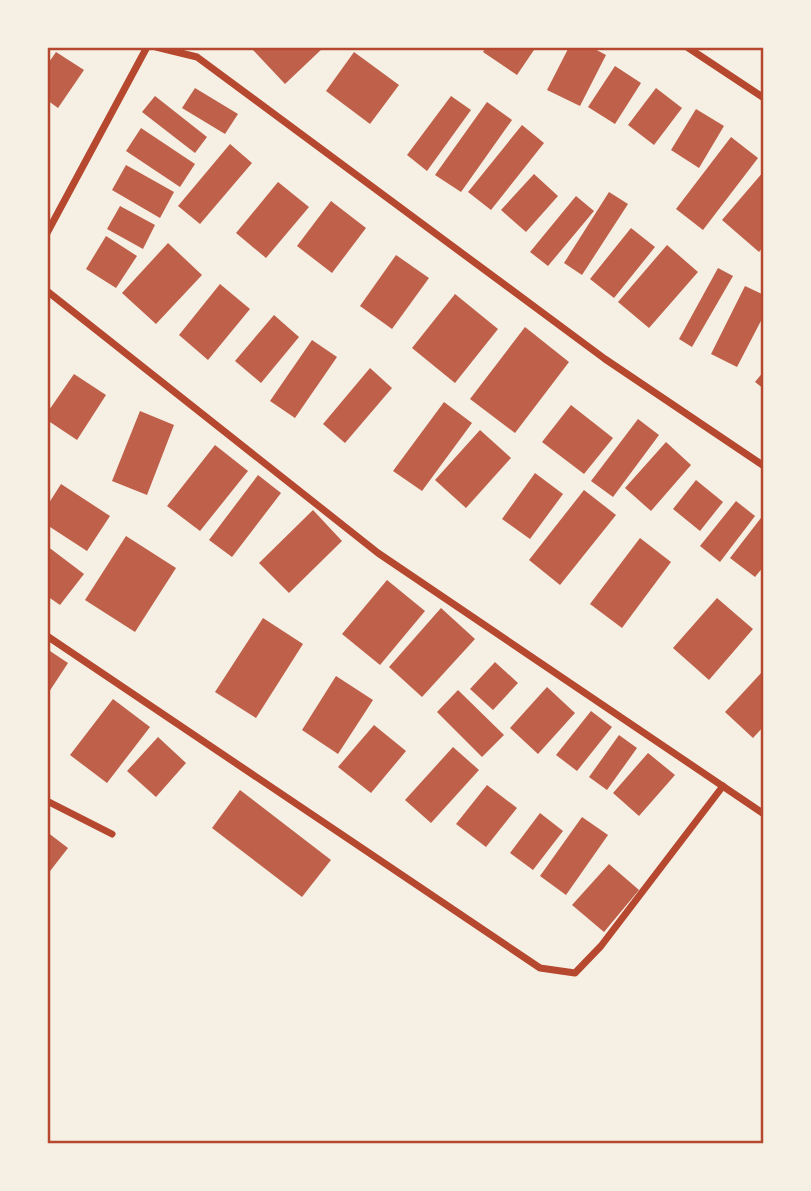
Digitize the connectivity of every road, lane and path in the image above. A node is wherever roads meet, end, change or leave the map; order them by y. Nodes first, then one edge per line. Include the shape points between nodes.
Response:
1 (147, 47) edge
2 (156, 47) edge
3 (687, 47) edge
4 (764, 97) edge
5 (47, 233) edge
6 (47, 291) edge
7 (764, 466) edge
8 (47, 636) edge
9 (723, 786) junction
10 (47, 802) edge
11 (764, 814) edge
12 (112, 834) dead end

1 - 5 street
2 - 7 street via 197,57 606,359
3 - 4 street
6 - 9 street via 378,553
8 - 9 street via 540,968 575,973 601,946
9 - 11 street
10 - 12 street

